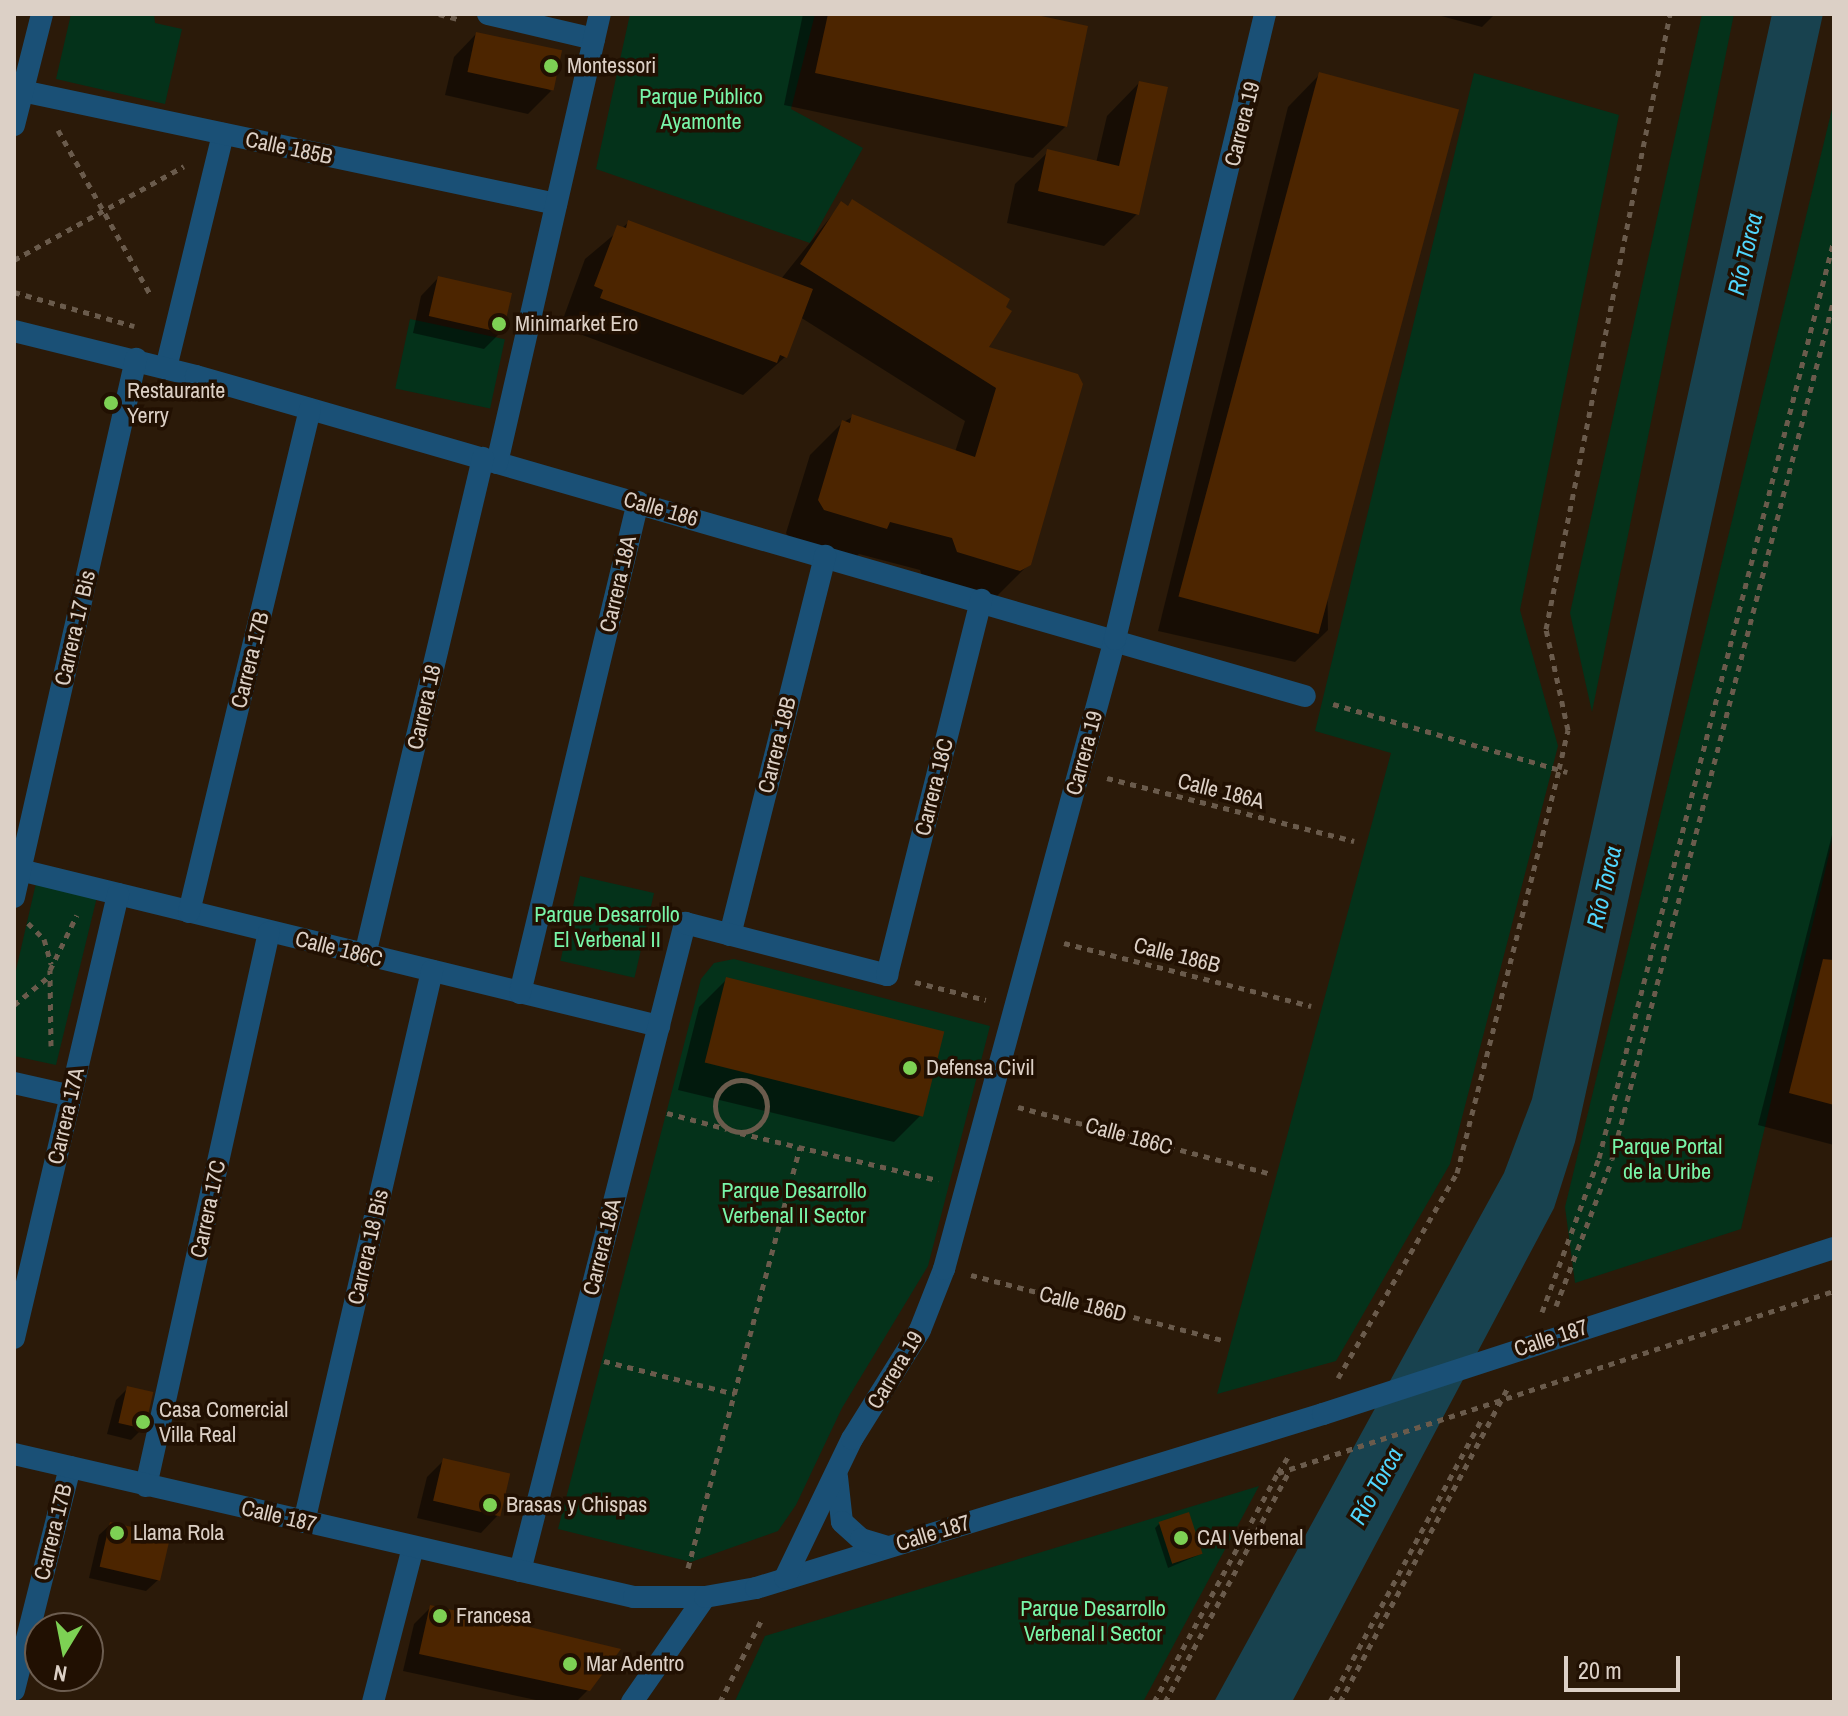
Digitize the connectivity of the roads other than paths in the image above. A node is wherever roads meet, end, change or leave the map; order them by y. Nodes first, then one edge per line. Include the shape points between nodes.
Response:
1 (42, 14) edge
2 (488, 14) edge
3 (600, 14) edge
4 (1265, 14) edge
5 (594, 39) junction
6 (30, 92) junction
7 (14, 125) edge
8 (221, 140) junction
9 (556, 204) junction
10 (14, 331) edge
11 (136, 359) junction
12 (166, 368) junction
13 (310, 409) junction
14 (490, 460) junction
15 (638, 502) junction
16 (825, 556) junction
17 (981, 600) junction
18 (1115, 639) junction
19 (1305, 696) road end
20 (20, 870) junction
21 (118, 894) junction
22 (14, 897) edge
23 (189, 912) junction
24 (269, 932) junction
25 (730, 935) junction
26 (365, 955) junction
27 (432, 971) junction
28 (520, 993) junction
29 (659, 1026) junction
30 (14, 1083) edge
31 (71, 1096) junction
32 (1834, 1248) edge
33 (23, 1259) edge
34 (14, 1338) edge
35 (14, 1454) edge
36 (70, 1467) junction
37 (838, 1468) junction
38 (146, 1486) junction
39 (304, 1522) junction
40 (413, 1547) junction
41 (887, 1547) junction
42 (520, 1571) junction
43 (785, 1578) junction
44 (705, 1597) junction
45 (14, 1690) edge
46 (373, 1702) edge
47 (632, 1702) edge

1 - 6 street
2 - 5 street
3 - 5 street, Carrera 18
4 - 18 street, Carrera 19
5 - 9 street, Carrera 18
6 - 7 street
6 - 8 street, Calle 185B
8 - 9 street, Calle 185B
8 - 12 street
9 - 14 street, Carrera 18
10 - 11 street, Calle 186
11 - 12 street, Calle 186
11 - 20 street, Carrera 17 Bis
12 - 13 street, Calle 186
13 - 14 street, Calle 186
13 - 23 street, Carrera 17B
14 - 15 street, Calle 186
14 - 26 street, Carrera 18
15 - 16 street, Calle 186
15 - 28 street, Carrera 18A
16 - 17 street, Calle 186
16 - 25 street, Carrera 18B
17 - 18 street, Calle 186
17 - 25 street, Carrera 18C via 887,975
18 - 19 street, Calle 186
18 - 37 street, Carrera 19 via 944,1269 920,1330
20 - 21 street, Calle 186C
20 - 22 street, Carrera 17 Bis
21 - 23 street, Calle 186C
21 - 31 street, Carrera 17A
23 - 24 street, Calle 186C
24 - 26 street, Calle 186C
24 - 38 street, Carrera 17C
25 - 29 street, Carrera 18A via 685,923
26 - 27 street, Calle 186C
27 - 28 street, Calle 186C
27 - 39 street, Carrera 18 Bis
28 - 29 street, Calle 186C
29 - 42 street, Carrera 18A
30 - 31 street
31 - 33 street, Carrera 17A
32 - 41 street, Calle 187
33 - 34 street, Carrera 17A
35 - 36 street, Calle 187
36 - 38 street, Calle 187
36 - 45 street, Carrera 17B
37 - 41 street via 842,1522 861,1539
37 - 43 street, Carrera 19
38 - 39 street, Calle 187
39 - 40 street, Calle 187
40 - 42 street, Calle 187
40 - 46 street
41 - 43 street, Calle 187
42 - 44 street, Calle 187 via 634,1597
43 - 44 street, Calle 187
44 - 47 street

